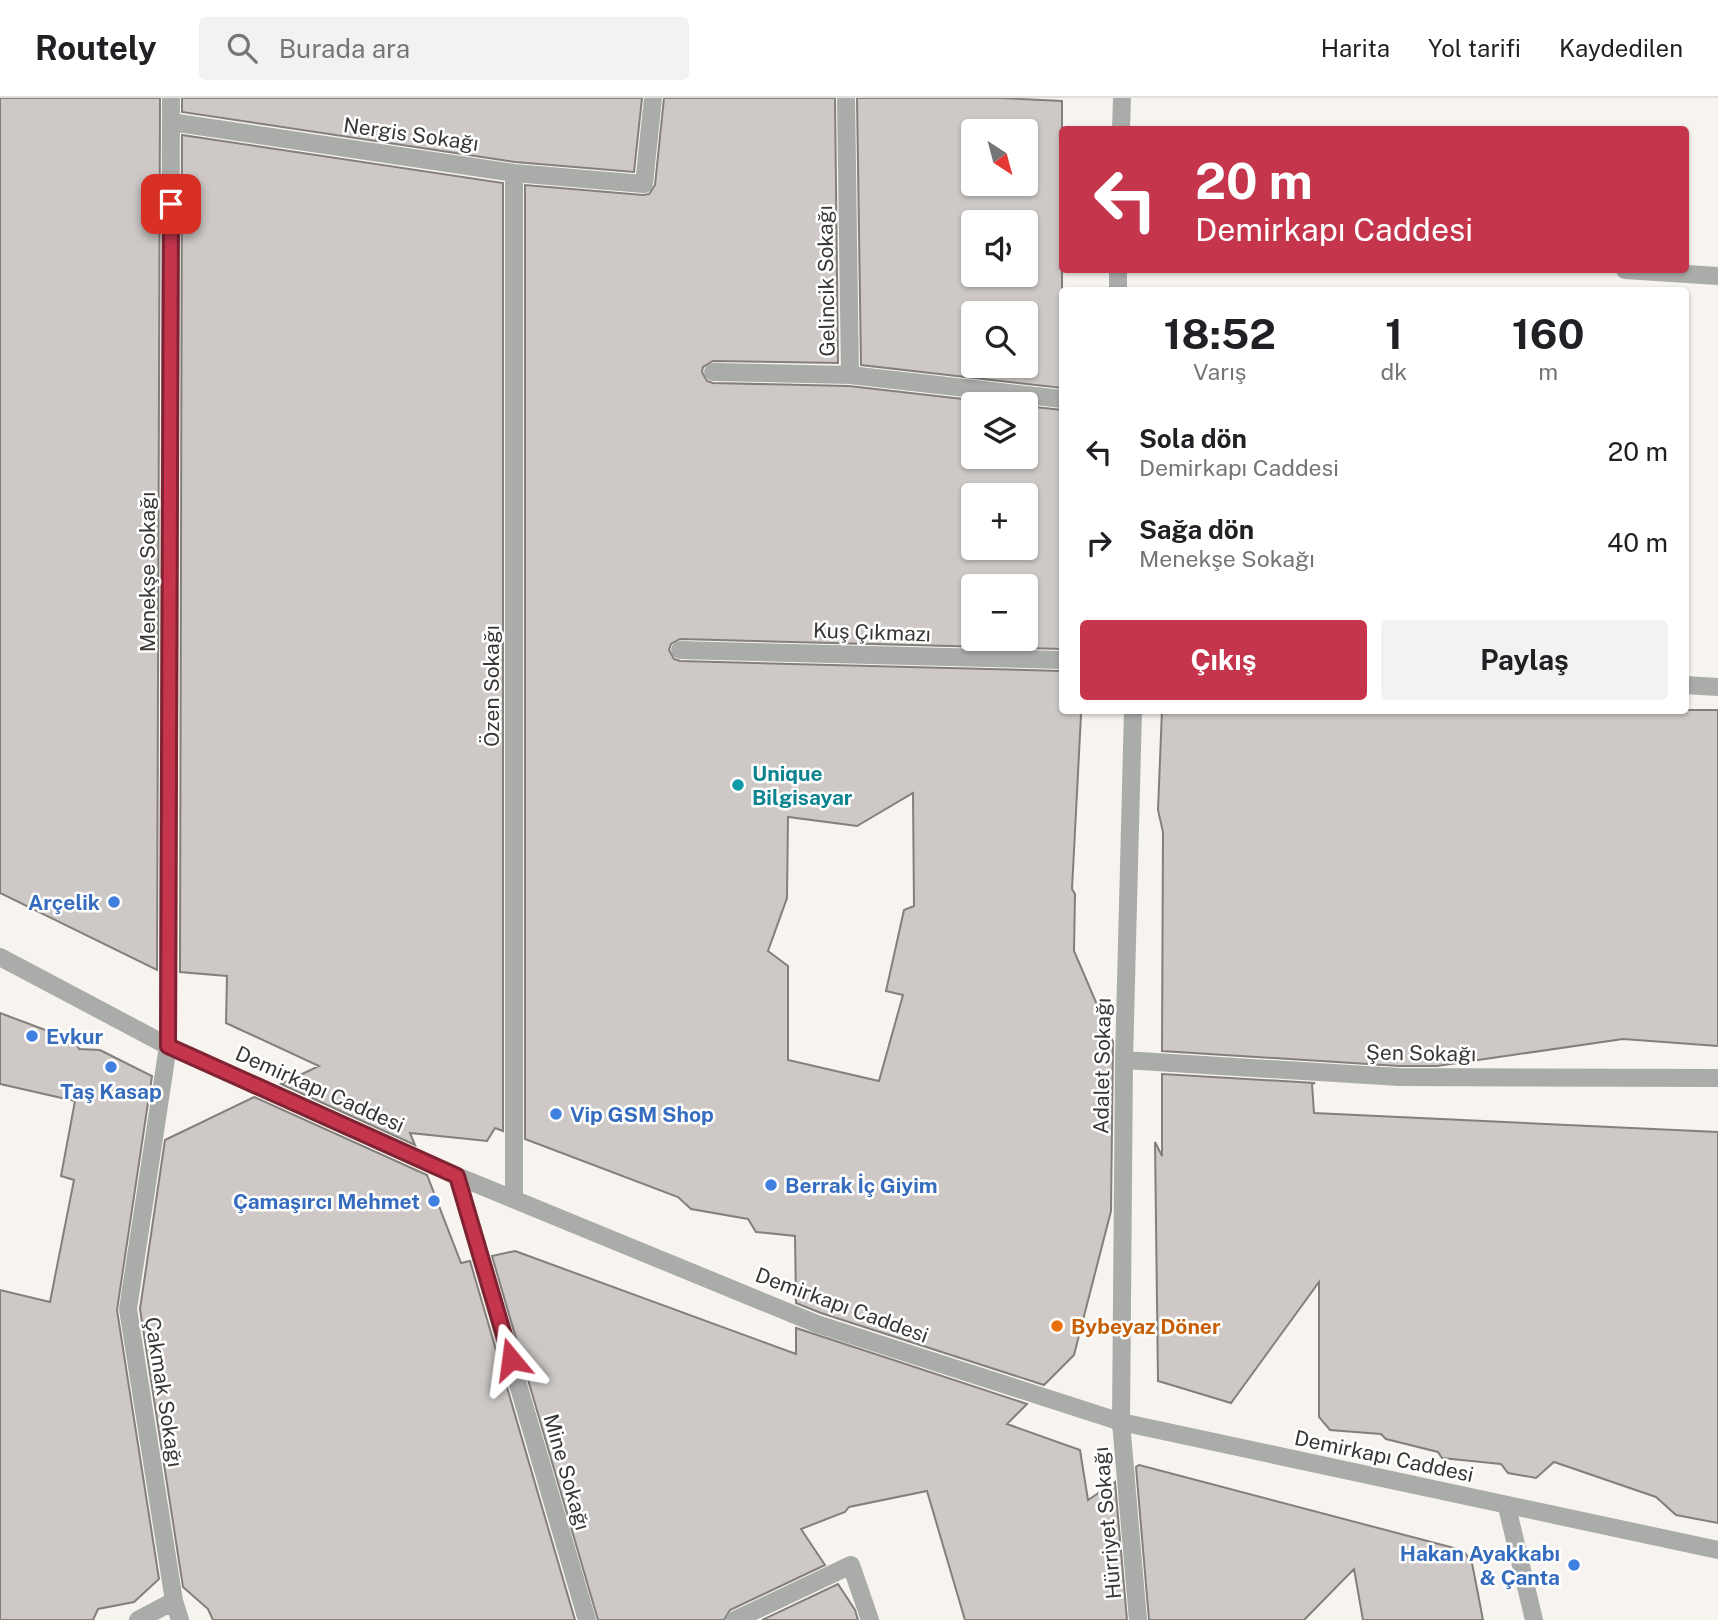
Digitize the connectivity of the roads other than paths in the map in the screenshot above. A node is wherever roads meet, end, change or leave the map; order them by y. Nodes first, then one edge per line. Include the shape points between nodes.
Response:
1 (171, 98) edge
2 (653, 98) edge
3 (846, 98) edge
4 (1122, 98) edge
5 (171, 122) junction
6 (1121, 126) edge
7 (514, 173) junction
8 (1672, 273) edge
9 (1718, 276) edge
10 (713, 372) dead end
11 (850, 375) junction
12 (1059, 399) edge
13 (680, 650) dead end
14 (1059, 660) edge
15 (1689, 685) edge
16 (1718, 687) edge
17 (1133, 714) edge
18 (0, 957) edge
19 (168, 1046) junction
20 (1124, 1059) junction
21 (1718, 1078) edge
22 (457, 1176) junction
23 (514, 1199) junction
24 (1121, 1422) junction
25 (1507, 1507) junction
26 (1718, 1550) edge
27 (174, 1601) junction
28 (138, 1620) edge
29 (180, 1620) edge
30 (587, 1620) edge
31 (735, 1620) edge
32 (870, 1620) edge
33 (1138, 1620) edge
34 (1534, 1620) edge

1 - 5 street, Menekşe Sokağı
2 - 7 street, Nergis Sokağı via 644,184
3 - 11 street, Gelincik Sokağı
4 - 6 street
5 - 7 street, Nergis Sokağı
5 - 19 street, Menekşe Sokağı
7 - 23 street, Özen Sokağı
8 - 9 street
10 - 11 street
11 - 12 street, Gelincik Sokağı
13 - 14 street, Kuş Çıkmazı
15 - 16 street
17 - 20 street, Adalet Sokağı
18 - 19 street, Demirkapı Caddesi
19 - 22 street, Demirkapı Caddesi
19 - 27 street, Çakmak Sokağı via 128,1309
20 - 21 street, Şen Sokağı via 1399,1077
20 - 24 street, Adalet Sokağı
22 - 23 street, Demirkapı Caddesi
22 - 30 street, Mine Sokağı
23 - 24 street, Demirkapı Caddesi via 817,1324
24 - 25 street, Demirkapı Caddesi
24 - 33 street, Hürriyet Sokağı
25 - 26 street, Demirkapı Caddesi
25 - 34 street
27 - 28 street
27 - 29 street, Çakmak Sokağı
31 - 32 street via 851,1565

